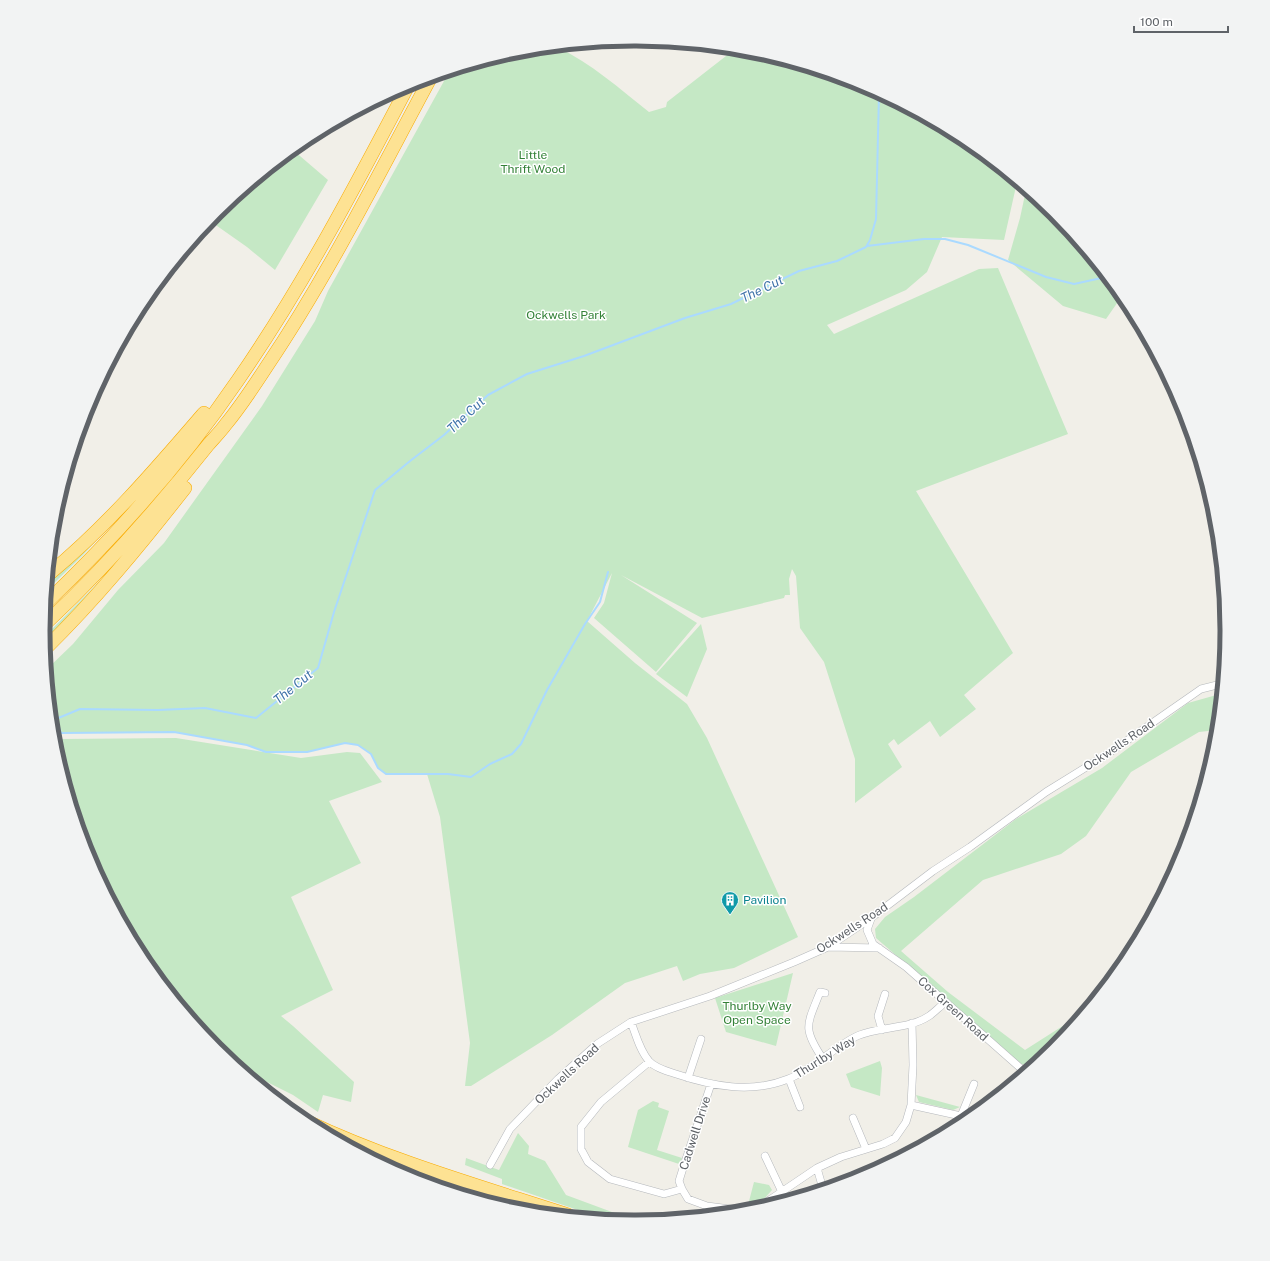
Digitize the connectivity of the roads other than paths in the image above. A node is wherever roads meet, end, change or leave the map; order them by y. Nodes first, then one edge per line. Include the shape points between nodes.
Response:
1 (427, 84) edge
2 (404, 93) edge
3 (253, 358) junction
4 (226, 424) junction
5 (54, 569) edge
6 (52, 597) edge
7 (51, 619) edge
8 (51, 644) edge
9 (1216, 685) edge
10 (871, 918) junction
11 (828, 947) junction
12 (879, 948) junction
13 (825, 993) dead end
14 (885, 994) dead end
15 (946, 1002) junction
16 (631, 1022) junction
17 (912, 1023) junction
18 (882, 1030) junction
19 (701, 1039) dead end
20 (823, 1059) junction
21 (649, 1062) junction
22 (1021, 1069) edge
23 (688, 1078) junction
24 (789, 1079) junction
25 (711, 1084) junction
26 (974, 1084) dead end
27 (910, 1105) junction
28 (800, 1107) dead end
29 (961, 1115) edge
30 (960, 1116) edge
31 (853, 1118) dead end
32 (341, 1135) edge
33 (866, 1149) junction
34 (765, 1156) dead end
35 (490, 1165) dead end
36 (816, 1168) junction
37 (822, 1184) edge
38 (682, 1190) junction
39 (782, 1192) junction
40 (771, 1199) edge
41 (548, 1208) edge
42 (723, 1208) edge

1 - 4 highway via 320,281 267,367
2 - 3 highway via 319,252
3 - 5 highway via 130,497
3 - 6 highway via 219,408 154,488 99,550
4 - 7 highway via 136,531
4 - 8 highway via 202,465 125,563
9 - 10 street, Ockwells Road via 1201,689 1109,753 1046,792
10 - 11 street, Ockwells Road
10 - 12 street, Cox Green Road via 867,930 873,944
11 - 12 street
11 - 16 street, Ockwells Road via 710,996
12 - 15 street, Cox Green Road via 906,967
13 - 20 street via 820,992 808,1025 810,1036
14 - 18 street via 878,1016
15 - 17 street, Thurlby Way via 929,1016
15 - 22 street, Cox Green Road
16 - 21 street
16 - 35 street, Ockwells Road via 597,1044 558,1079 510,1129
17 - 18 street, Thurlby Way
17 - 27 street via 913,1065
18 - 20 street, Thurlby Way via 857,1036
19 - 23 street
20 - 24 street, Thurlby Way
21 - 23 street, Thurlby Way
21 - 38 street via 601,1102 582,1127 581,1148 588,1162 610,1179 664,1194
23 - 25 street, Thurlby Way
24 - 25 street, Thurlby Way via 770,1086 745,1088
24 - 28 street
25 - 38 street, Cadwell Drive via 679,1181
26 - 29 street
27 - 30 street
27 - 33 street via 906,1122 895,1138
31 - 33 street
32 - 41 highway via 375,1150
33 - 36 street
34 - 39 street
36 - 37 street
36 - 39 street
38 - 42 street via 688,1199 707,1206
39 - 40 street

